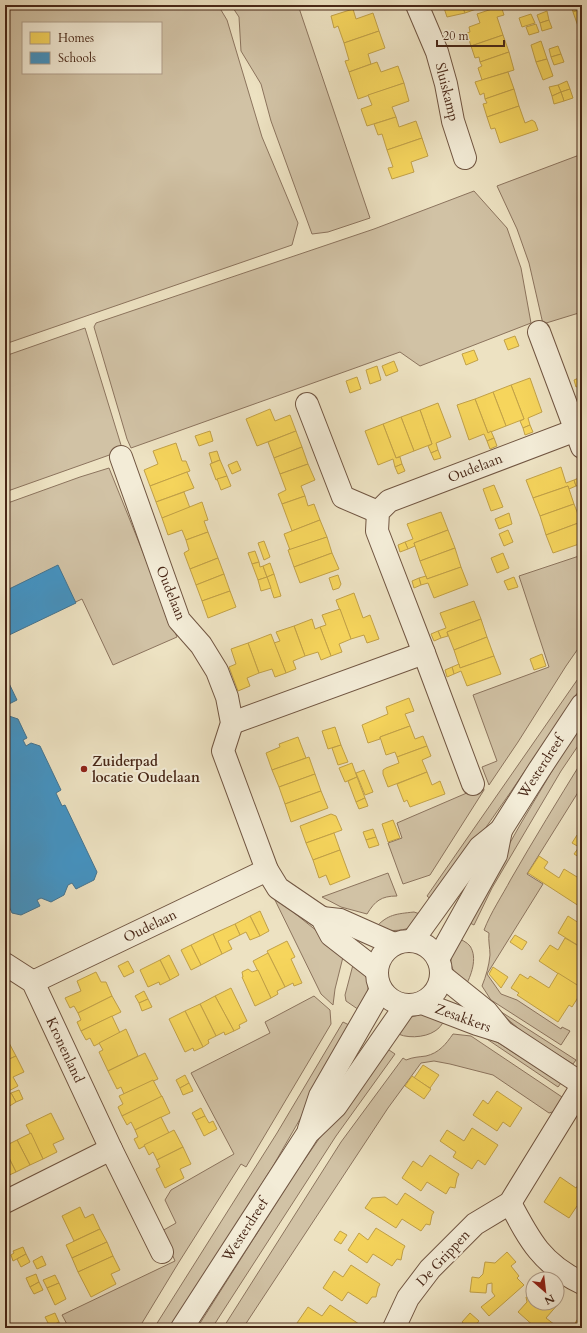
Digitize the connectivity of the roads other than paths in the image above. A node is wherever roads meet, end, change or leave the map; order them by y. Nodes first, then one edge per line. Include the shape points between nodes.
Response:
1 (417, 5) edge
2 (465, 158) dead end
3 (539, 332) dead end
4 (307, 404) dead end
5 (579, 439) edge
6 (120, 457) dead end
7 (378, 512) junction
8 (424, 652) junction
9 (582, 705) edge
10 (232, 724) junction
11 (473, 784) dead end
12 (501, 830) junction
13 (266, 870) junction
14 (322, 918) junction
15 (403, 942) junction
16 (5, 964) edge
17 (440, 967) junction
18 (379, 980) junction
19 (33, 982) junction
20 (414, 1004) junction
21 (504, 1032) junction
22 (582, 1085) edge
23 (308, 1133) junction
24 (111, 1149) junction
25 (5, 1202) edge
26 (510, 1203) junction
27 (162, 1252) dead end
28 (582, 1284) edge
29 (182, 1328) edge
30 (394, 1328) edge

1 - 2 street, Sluiskamp via 437,52 453,121
3 - 5 street, Oudelaan
4 - 7 street via 343,497
5 - 7 street, Oudelaan via 388,501
6 - 10 street, Oudelaan via 179,620 201,645 217,671 227,697
7 - 8 street via 377,531
8 - 10 street
8 - 11 street
9 - 12 street, Westerdreef
10 - 13 street, Oudelaan via 223,751
12 - 15 street, Westerdreef via 480,847
12 - 17 street, Westerdreef via 496,855
13 - 14 street, Oudelaan via 278,888
13 - 19 street, Oudelaan
14 - 15 street, Oudelaan via 340,920
14 - 18 street, Oudelaan via 331,935
15 - 17 street via 424,944 432,950
15 - 18 street via 385,950 379,960
16 - 19 street
17 - 20 street via 438,987 431,996
17 - 21 street, Zesakkers
18 - 20 street via 389,999 397,1003
18 - 23 street, Westerdreef via 320,1096
19 - 24 street, Kronenland
20 - 21 street, Zesakkers
20 - 23 street, Westerdreef via 336,1106
21 - 22 street, Zesakkers
22 - 26 street, De Grippen
23 - 29 street, Westerdreef
24 - 25 street
24 - 27 street, Kronenland
26 - 28 street via 527,1235 544,1258 566,1276
26 - 30 street, De Grippen via 475,1224 430,1268 408,1298

